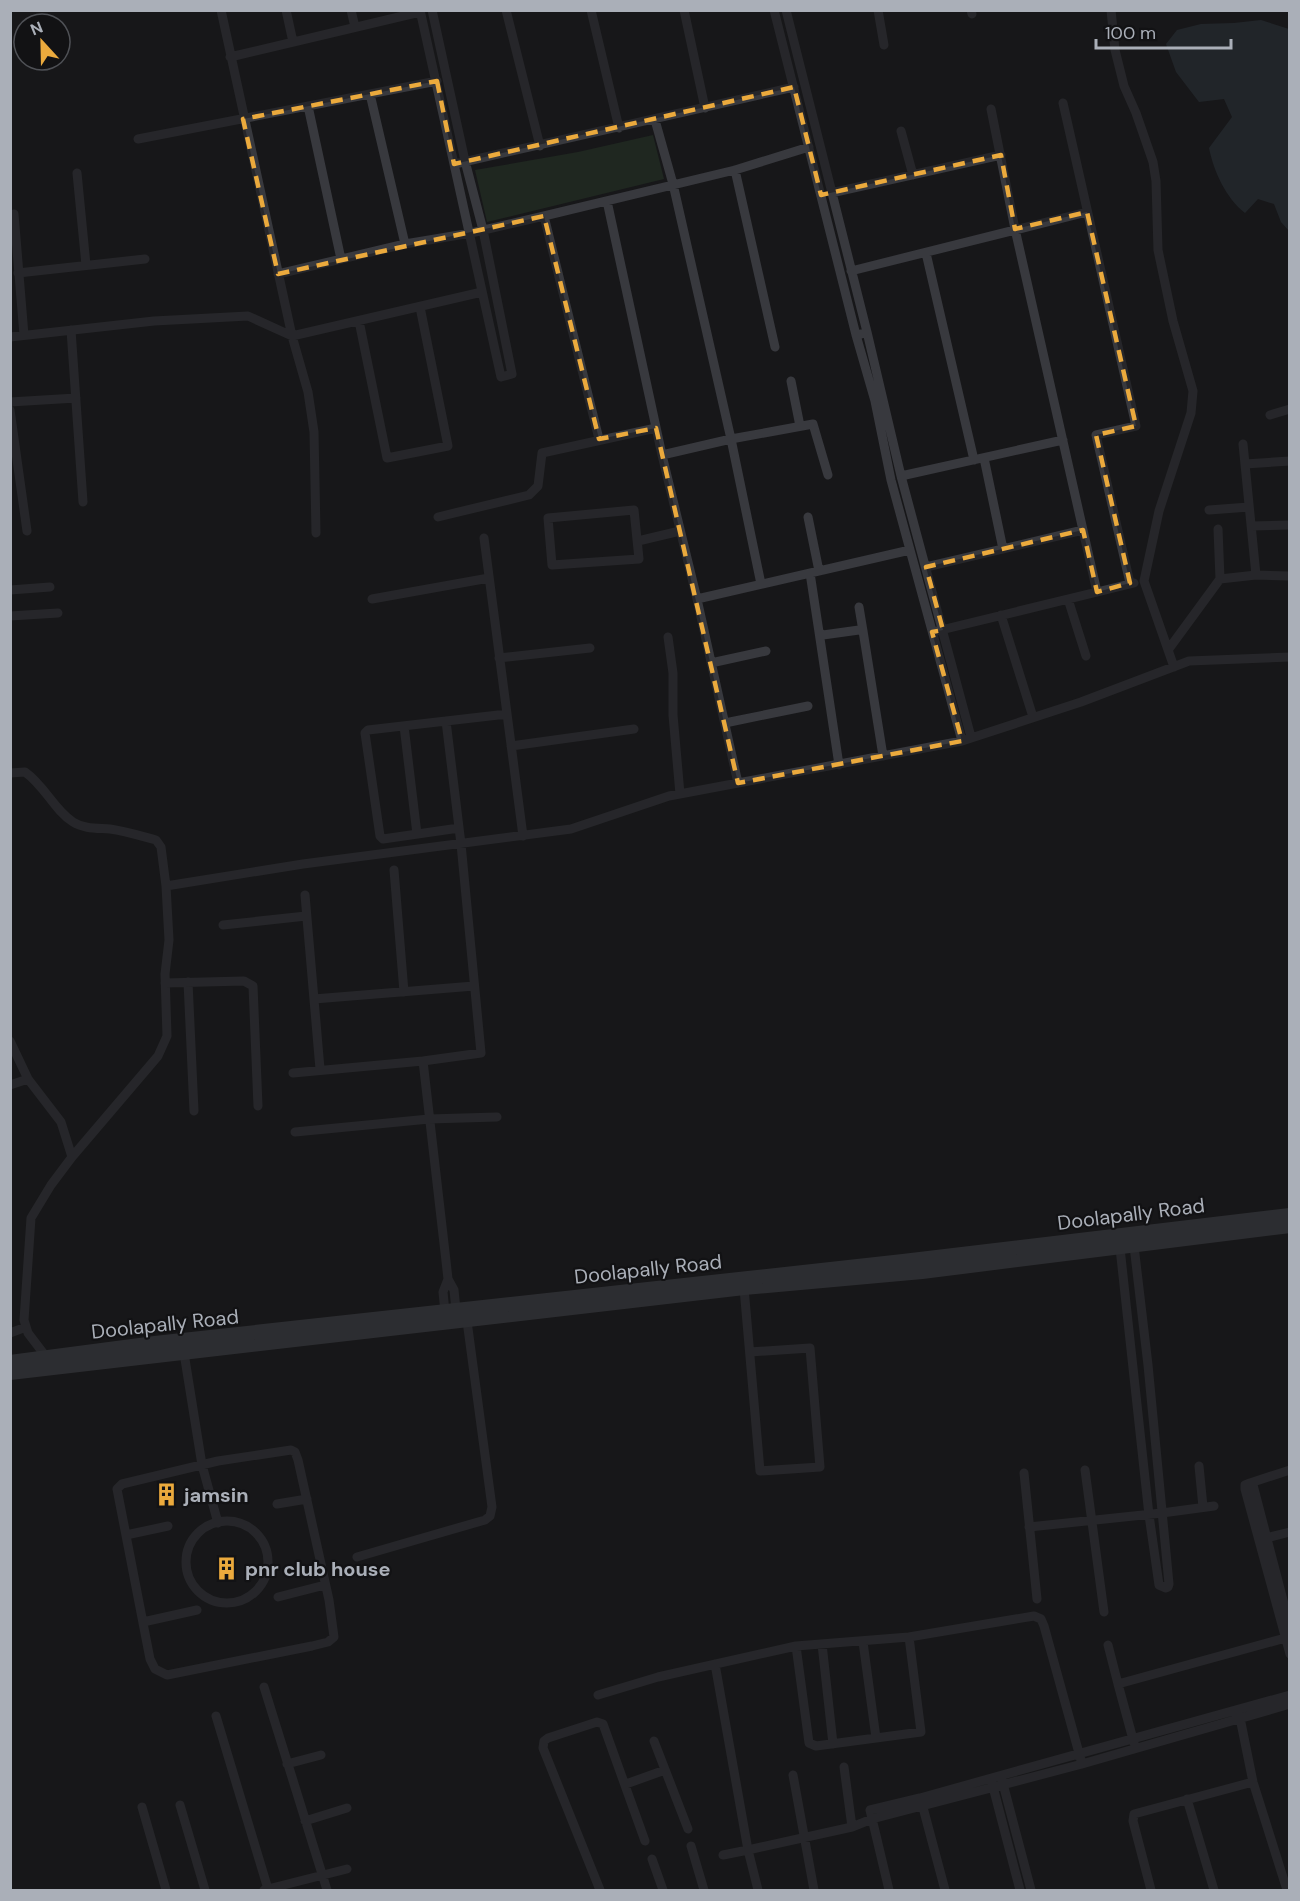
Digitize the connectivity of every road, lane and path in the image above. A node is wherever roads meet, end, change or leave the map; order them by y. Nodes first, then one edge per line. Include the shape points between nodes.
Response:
1 (221, 10) edge
2 (286, 10) edge
3 (351, 10) edge
4 (432, 10) edge
5 (506, 10) edge
6 (591, 10) edge
7 (684, 10) edge
8 (774, 10) edge
9 (786, 10) edge
10 (878, 10) edge
11 (1111, 10) edge
12 (420, 11) edge
13 (355, 27) junction
14 (292, 42) junction
15 (885, 45) dead end
16 (230, 57) junction
17 (437, 81) junction
18 (794, 87) junction
19 (370, 94) junction
20 (1063, 103) dead end
21 (308, 106) junction
22 (705, 108) junction
23 (991, 109) dead end
24 (243, 119) junction
25 (655, 120) junction
26 (619, 128) junction
27 (901, 131) dead end
28 (138, 139) dead end
29 (540, 146) junction
30 (809, 147) junction
31 (1000, 155) junction
32 (465, 161) junction
33 (454, 164) junction
34 (735, 170) junction
35 (76, 173) dead end
36 (914, 175) junction
37 (673, 184) junction
38 (831, 193) junction
39 (606, 201) junction
40 (1087, 212) junction
41 (14, 214) dead end
42 (544, 216) junction
43 (1015, 229) junction
44 (483, 231) junction
45 (471, 233) junction
46 (405, 244) junction
47 (926, 253) junction
48 (144, 259) dead end
49 (341, 259) junction
50 (86, 265) junction
51 (851, 271) junction
52 (18, 273) junction
53 (278, 274) junction
54 (482, 292) junction
55 (420, 307) junction
56 (359, 321) junction
57 (71, 330) junction
58 (867, 332) junction
59 (24, 335) junction
60 (856, 335) junction
61 (10, 336) edge
62 (292, 336) junction
63 (775, 348) dead end
64 (791, 381) dead end
65 (76, 398) junction
66 (879, 400) junction
67 (10, 402) edge
68 (1290, 409) edge
69 (10, 410) edge
70 (1270, 415) dead end
71 (800, 426) junction
72 (656, 428) junction
73 (599, 439) junction
74 (731, 439) junction
75 (1063, 440) junction
76 (1243, 444) dead end
77 (662, 455) junction
78 (984, 458) junction
79 (974, 460) junction
80 (1290, 461) edge
81 (1245, 464) junction
82 (828, 475) dead end
83 (901, 476) junction
84 (83, 502) dead end
85 (1249, 507) junction
86 (1209, 510) dead end
87 (438, 517) dead end
88 (808, 517) dead end
89 (1290, 525) edge
90 (1251, 526) junction
91 (1218, 529) dead end
92 (1083, 530) junction
93 (27, 531) dead end
94 (680, 531) junction
95 (316, 533) dead end
96 (484, 538) dead end
97 (638, 541) junction
98 (1003, 549) junction
99 (910, 550) junction
100 (926, 567) junction
101 (814, 572) junction
102 (1256, 575) junction
103 (1290, 576) edge
104 (489, 578) junction
105 (1220, 579) junction
106 (1144, 581) junction
107 (1130, 583) junction
108 (760, 584) junction
109 (50, 587) dead end
110 (10, 590) edge
111 (1097, 592) junction
112 (372, 599) dead end
113 (697, 599) junction
114 (1068, 599) junction
115 (859, 607) dead end
116 (58, 613) dead end
117 (1001, 615) junction
118 (10, 616) edge
119 (943, 630) junction
120 (862, 631) junction
121 (819, 632) junction
122 (932, 632) junction
123 (668, 637) dead end
124 (590, 648) dead end
125 (1168, 650) junction
126 (766, 651) dead end
127 (1086, 656) dead end
128 (1290, 657) edge
129 (499, 658) junction
130 (711, 663) junction
131 (1174, 667) junction
132 (808, 706) dead end
133 (507, 714) junction
134 (1033, 717) junction
135 (446, 721) junction
136 (725, 723) junction
137 (404, 726) junction
138 (634, 729) dead end
139 (966, 739) junction
140 (511, 746) junction
141 (883, 756) junction
142 (840, 765) junction
143 (10, 773) edge
144 (738, 783) junction
145 (680, 794) junction
146 (459, 828) junction
147 (417, 834) junction
148 (523, 836) junction
149 (461, 844) junction
150 (394, 870) dead end
151 (166, 886) junction
152 (305, 895) dead end
153 (306, 916) junction
154 (223, 925) dead end
155 (188, 982) junction
156 (165, 983) junction
157 (474, 986) junction
158 (404, 992) junction
159 (314, 999) junction
160 (10, 1041) edge
161 (423, 1061) junction
162 (320, 1069) junction
163 (292, 1073) dead end
164 (28, 1079) junction
165 (10, 1086) edge
166 (258, 1106) dead end
167 (194, 1112) dead end
168 (497, 1117) dead end
169 (429, 1119) junction
170 (296, 1132) dead end
171 (72, 1157) junction
172 (1290, 1215) edge
173 (1290, 1227) edge
174 (1127, 1247) junction
175 (1030, 1252) junction
176 (744, 1288) junction
177 (451, 1311) junction
178 (467, 1321) junction
179 (26, 1327) junction
180 (10, 1333) edge
181 (1145, 1338) junction
182 (1130, 1340) junction
183 (212, 1344) junction
184 (750, 1352) junction
185 (184, 1353) junction
186 (47, 1358) junction
187 (10, 1362) edge
188 (10, 1373) edge
189 (1142, 1449) junction
190 (1156, 1449) junction
191 (202, 1465) junction
192 (1199, 1466) dead end
193 (1085, 1470) dead end
194 (1290, 1470) edge
195 (1024, 1473) dead end
196 (307, 1499) junction
197 (277, 1504) dead end
198 (1214, 1506) dead end
199 (1203, 1507) junction
200 (1162, 1513) junction
201 (1149, 1515) junction
202 (1091, 1520) junction
203 (218, 1523) junction
204 (168, 1526) dead end
205 (1029, 1527) junction
206 (1290, 1533) edge
207 (126, 1534) junction
208 (1264, 1539) junction
209 (357, 1557) dead end
210 (325, 1585) junction
211 (278, 1597) dead end
212 (1037, 1599) dead end
213 (197, 1610) dead end
214 (1104, 1612) dead end
215 (143, 1622) junction
216 (1290, 1627) edge
217 (909, 1637) junction
218 (1287, 1638) edge
219 (863, 1642) junction
220 (822, 1644) junction
221 (1108, 1645) dead end
222 (796, 1646) junction
223 (1290, 1654) edge
224 (715, 1664) junction
225 (1118, 1684) junction
226 (264, 1687) dead end
227 (597, 1695) dead end
228 (1290, 1695) edge
229 (1290, 1704) edge
230 (1239, 1714) junction
231 (216, 1716) dead end
232 (876, 1738) junction
233 (1132, 1738) junction
234 (654, 1741) dead end
235 (833, 1744) junction
236 (1135, 1748) junction
237 (1079, 1752) junction
238 (321, 1755) dead end
239 (287, 1764) junction
240 (1082, 1764) junction
241 (844, 1767) dead end
242 (665, 1770) junction
243 (793, 1775) dead end
244 (997, 1781) junction
245 (1253, 1782) junction
246 (626, 1784) junction
247 (1187, 1799) junction
248 (921, 1802) junction
249 (180, 1805) dead end
250 (142, 1807) dead end
251 (347, 1808) dead end
252 (871, 1814) junction
253 (304, 1821) junction
254 (852, 1827) junction
255 (688, 1829) dead end
256 (804, 1837) junction
257 (645, 1841) dead end
258 (691, 1846) dead end
259 (748, 1850) junction
260 (1022, 1854) junction
261 (723, 1855) dead end
262 (1011, 1857) junction
263 (652, 1859) dead end
264 (347, 1869) dead end
265 (321, 1875) junction
266 (166, 1890) edge
267 (205, 1890) edge
268 (266, 1890) edge
269 (327, 1890) edge
270 (600, 1890) edge
271 (663, 1890) edge
272 (704, 1890) edge
273 (758, 1890) edge
274 (814, 1890) edge
275 (889, 1890) edge
276 (945, 1890) edge
277 (1020, 1890) edge
278 (1031, 1890) edge
279 (1151, 1890) edge
280 (1214, 1890) edge
281 (1287, 1890) edge

1 - 16 street
2 - 14 street
3 - 13 street
4 - 32 street
5 - 29 street
6 - 26 street
7 - 22 street
8 - 18 street
9 - 38 street
10 - 15 street
11 - 106 street via 1124,86 1153,162 1158,250 1193,391 1191,413 1159,511
12 - 13 street
12 - 17 street
13 - 14 street
14 - 16 street
16 - 24 street
17 - 19 street
17 - 33 street
18 - 22 street
18 - 30 street
19 - 21 street
19 - 46 street
20 - 40 street
21 - 24 street
21 - 49 street
22 - 25 street
23 - 31 street
24 - 28 street
24 - 53 street
25 - 26 street
25 - 37 street
26 - 29 street
27 - 36 street
29 - 32 street
30 - 34 street
30 - 60 street
31 - 36 street
31 - 43 street
32 - 33 street
32 - 44 street
33 - 45 street
34 - 37 street
34 - 63 street
35 - 50 street
36 - 38 street
37 - 39 street
37 - 74 street
38 - 51 street
39 - 42 street
39 - 72 street
40 - 43 street
40 - 107 street via 1136,426 1096,435
41 - 52 street
42 - 44 street
42 - 73 street
43 - 47 street
43 - 75 street
44 - 45 street
44 - 54 street via 512,374 501,377
45 - 46 street
45 - 54 street
46 - 49 street
47 - 51 street
47 - 79 street
48 - 50 street
49 - 53 street
50 - 52 street
51 - 58 street
52 - 59 street
53 - 62 street
54 - 55 street
55 - 56 street
55 - 56 street via 448,446 387,458
56 - 62 street
57 - 59 street
57 - 62 street via 248,316
57 - 65 street
58 - 60 street
58 - 66 street
59 - 61 street
60 - 66 street
62 - 95 street via 312,422
64 - 71 street
65 - 67 street
65 - 84 street
66 - 83 street
66 - 99 street via 891,480
68 - 70 street
69 - 93 street
71 - 74 street
71 - 82 street via 813,424
72 - 73 street
72 - 77 street
73 - 87 street via 542,453 538,486 529,495
74 - 77 street
74 - 108 street
75 - 78 street
75 - 92 street
76 - 81 street
77 - 94 street
78 - 79 street
78 - 98 street
79 - 83 street
80 - 81 street
81 - 85 street
83 - 100 street
85 - 86 street
85 - 90 street
88 - 101 street
89 - 90 street
90 - 102 street
91 - 105 street
92 - 98 street
92 - 111 street
94 - 97 street
94 - 113 street
96 - 104 street
97 - 97 street via 639,560 552,565 548,518 634,510
98 - 100 street
99 - 101 street
99 - 122 street
100 - 119 street
101 - 108 street
101 - 121 street
102 - 103 street
102 - 105 street
104 - 112 street
104 - 129 street
105 - 125 street
106 - 107 street
106 - 125 street
107 - 111 street
108 - 113 street
109 - 110 street
111 - 114 street
113 - 130 street
114 - 117 street
114 - 127 street
115 - 120 street
116 - 118 street
117 - 119 street
117 - 134 street
119 - 122 street
119 - 139 street
120 - 121 street via 823,635
120 - 141 street
121 - 142 street
122 - 139 street
123 - 145 street
124 - 129 street
125 - 131 street
126 - 130 street
128 - 131 street via 1189,661
129 - 133 street
130 - 136 street
131 - 134 street
132 - 136 street
133 - 135 street
133 - 140 street
134 - 139 street
135 - 137 street
135 - 146 street
136 - 144 street
137 - 147 street
137 - 147 street via 365,733 380,836 383,839
138 - 140 street
139 - 141 street
140 - 148 street
141 - 142 street
142 - 144 street
143 - 151 street via 25,772 37,780 61,813 74,822 156,840 161,847
144 - 145 street
145 - 148 street via 571,829
146 - 147 street
146 - 149 street
148 - 149 street
149 - 151 street
149 - 157 street
150 - 158 street
151 - 156 street via 169,940
152 - 153 street
153 - 154 street
153 - 159 street
155 - 156 street
155 - 166 street via 244,981 252,986
155 - 167 street
156 - 171 street via 167,1036 158,1056
157 - 158 street
157 - 161 street via 481,1053
158 - 159 street
159 - 162 street
160 - 164 street
161 - 162 street
161 - 169 street
162 - 163 street
164 - 165 street
164 - 171 street via 61,1122
168 - 169 street
169 - 170 street
169 - 177 street via 448,1279 444,1292
171 - 179 street via 31,1218
172 - 175 main road, Doolapally Road
173 - 174 main road, Doolapally Road
174 - 175 main road, Doolapally Road
174 - 181 street
174 - 182 street
175 - 176 main road, Doolapally Road via 922,1272
175 - 177 main road, Doolapally Road
176 - 178 main road, Doolapally Road
176 - 184 street
177 - 183 main road, Doolapally Road
178 - 183 main road, Doolapally Road
178 - 209 street via 492,1507 490,1516
179 - 180 street
179 - 186 street
181 - 182 street
181 - 190 street
182 - 189 street
183 - 185 main road
183 - 186 main road, Doolapally Road via 155,1343
184 - 184 street via 760,1471 820,1467 810,1348
185 - 188 main road
185 - 191 street
186 - 187 main road, Doolapally Road
189 - 190 street
189 - 201 street
190 - 200 street
191 - 196 street via 291,1450 298,1460
191 - 203 street
191 - 207 street via 117,1489
192 - 199 street
193 - 202 street
194 - 208 street via 1244,1487
195 - 205 street
196 - 197 street
196 - 210 street
198 - 199 street
199 - 200 street
200 - 201 street
200 - 201 street via 1169,1584 1166,1588 1159,1585
201 - 202 street
202 - 205 street
202 - 214 street
203 - 203 street via 244,1525 255,1532 268,1555 268,1569 256,1592 232,1603 205,1597 188,1576 186,1563 192,1543 205,1528
204 - 207 street
205 - 212 street
206 - 208 street
207 - 215 street
208 - 216 street
208 - 218 street
210 - 211 street
210 - 215 street via 334,1637 312,1646 167,1675 154,1669
213 - 215 street
217 - 219 street
217 - 232 street via 921,1732
217 - 237 street via 1034,1616 1041,1619
218 - 223 street
218 - 225 street
219 - 220 street
219 - 232 street
220 - 222 street
220 - 235 street
221 - 225 street
222 - 224 street
222 - 235 street via 807,1739 816,1746
224 - 227 street
224 - 259 street
225 - 233 street
226 - 239 street
228 - 230 street
229 - 230 street
230 - 233 street
230 - 236 street
230 - 245 street
231 - 268 street
232 - 235 street
233 - 236 street
233 - 237 street
234 - 242 street
236 - 240 street
237 - 240 street
237 - 244 street
238 - 239 street
239 - 253 street
240 - 244 street
241 - 254 street
242 - 246 street
242 - 255 street
243 - 256 street
244 - 248 street
244 - 260 street
244 - 262 street
245 - 247 street
245 - 281 street
246 - 257 street
246 - 270 street via 603,1724 597,1722 544,1741 543,1748
247 - 279 street via 1133,1816
247 - 280 street
248 - 252 street
248 - 276 street
249 - 267 street
250 - 266 street
251 - 253 street
252 - 254 street
252 - 275 street
253 - 265 street
254 - 256 street
256 - 259 street
256 - 274 street
258 - 272 street
259 - 261 street
259 - 273 street
260 - 262 street
260 - 278 street
262 - 277 street
263 - 271 street
264 - 265 street
265 - 268 street
265 - 269 street

